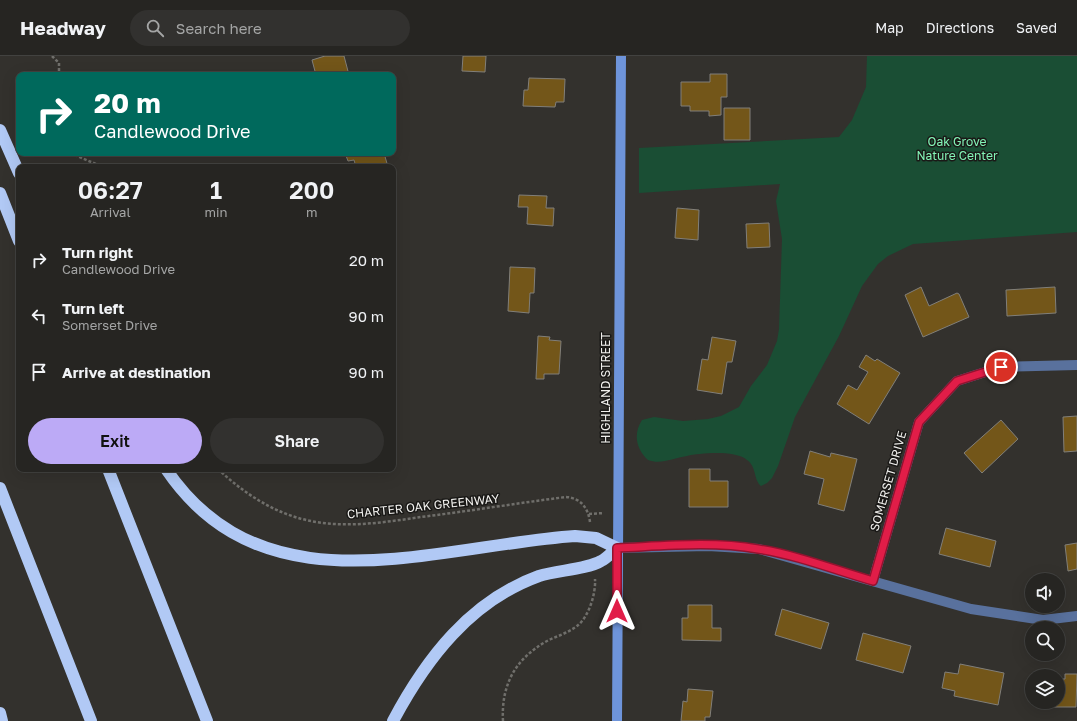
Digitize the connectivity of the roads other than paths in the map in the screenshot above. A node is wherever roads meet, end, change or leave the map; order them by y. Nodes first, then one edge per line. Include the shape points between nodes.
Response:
1 (621, 56) edge
2 (0, 130) edge
3 (16, 166) edge
4 (0, 193) edge
5 (16, 233) edge
6 (1077, 365) edge
7 (109, 472) edge
8 (168, 472) edge
9 (0, 488) edge
10 (617, 548) junction
11 (873, 581) junction
12 (1077, 616) edge
13 (0, 713) edge
14 (2, 721) edge
15 (91, 721) edge
16 (207, 721) edge
17 (393, 721) edge
18 (617, 721) edge

1 - 10 main road, HIGHLAND STREET
2 - 3 highway
4 - 5 highway
6 - 11 street, SOMERSET DRIVE via 1001,367 957,381 919,422
7 - 16 highway
8 - 10 highway via 194,503 228,530 258,545 306,559 336,562 381,560 575,536 596,538
9 - 15 highway
10 - 11 street via 749,548
10 - 17 highway via 600,562 534,578 485,606 459,628 433,656
10 - 18 main road, HIGHLAND STREET
11 - 12 street via 971,609 1043,620
13 - 14 highway

